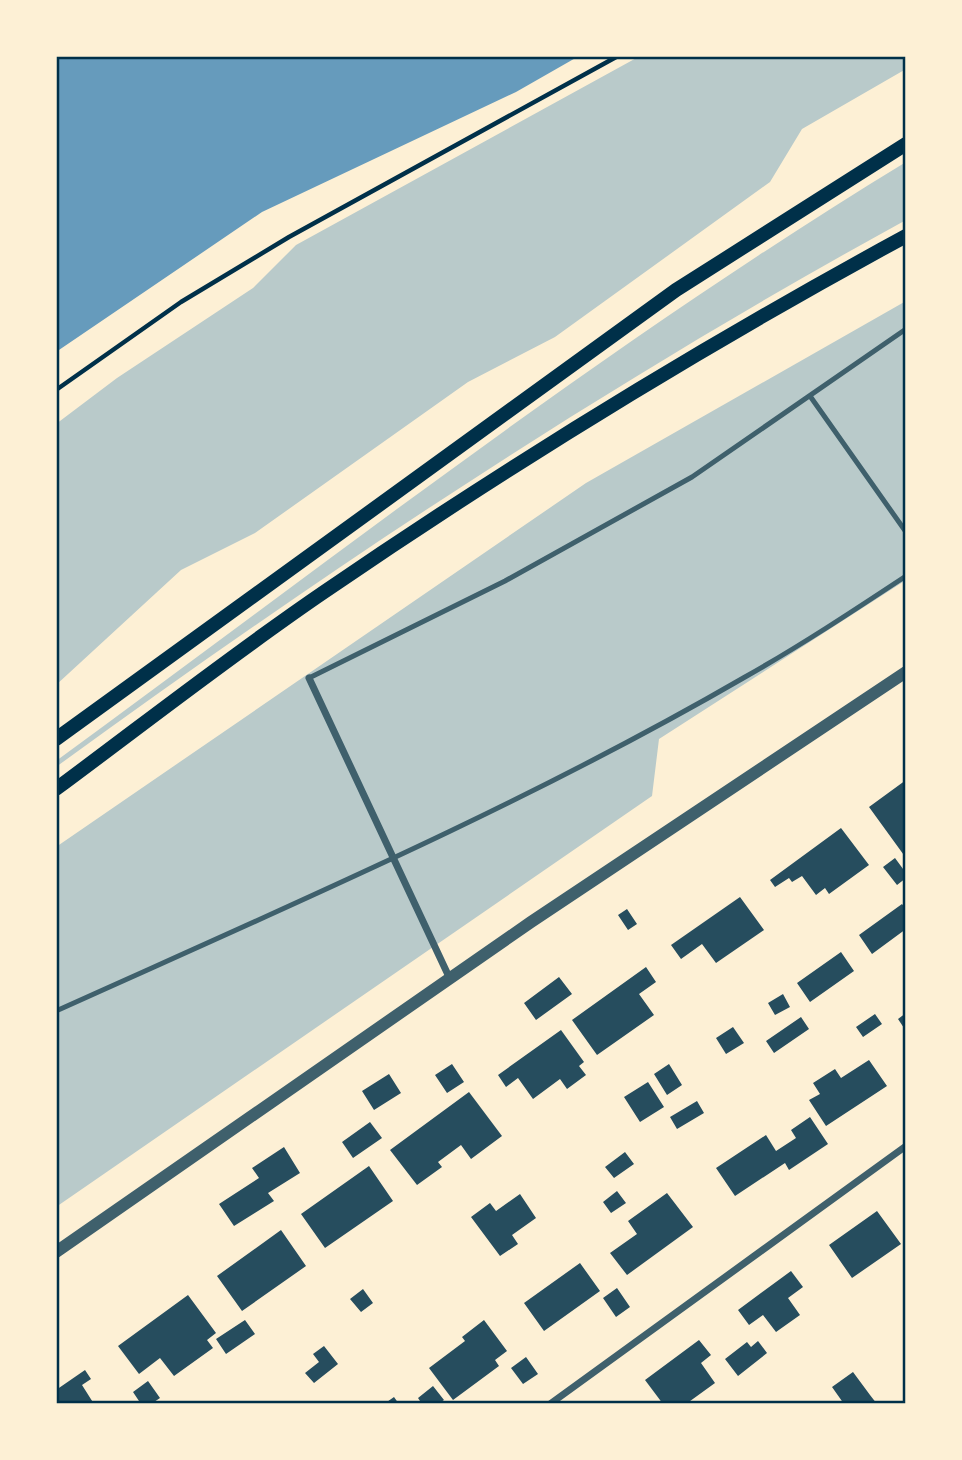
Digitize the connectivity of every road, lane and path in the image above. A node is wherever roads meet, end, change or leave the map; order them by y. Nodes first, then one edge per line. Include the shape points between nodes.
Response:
1 (618, 56) edge
2 (906, 144) edge
3 (906, 236) edge
4 (906, 329) edge
5 (56, 390) edge
6 (810, 396) junction
7 (906, 532) edge
8 (906, 576) edge
9 (906, 672) edge
10 (309, 678) joint
11 (56, 739) edge
12 (56, 789) edge
13 (394, 859) junction
14 (450, 979) junction
15 (56, 1010) edge
16 (906, 1146) edge
17 (56, 1252) edge
18 (550, 1404) edge

1 - 5 path via 289,237 181,302
2 - 11 main road via 676,290
3 - 12 main road via 697,356 323,592
4 - 6 lane
6 - 7 lane
6 - 10 lane via 692,477 505,582
8 - 13 lane via 747,677 662,724
9 - 14 street
10 - 13 street
13 - 14 street
13 - 15 lane
14 - 17 street
16 - 18 street

